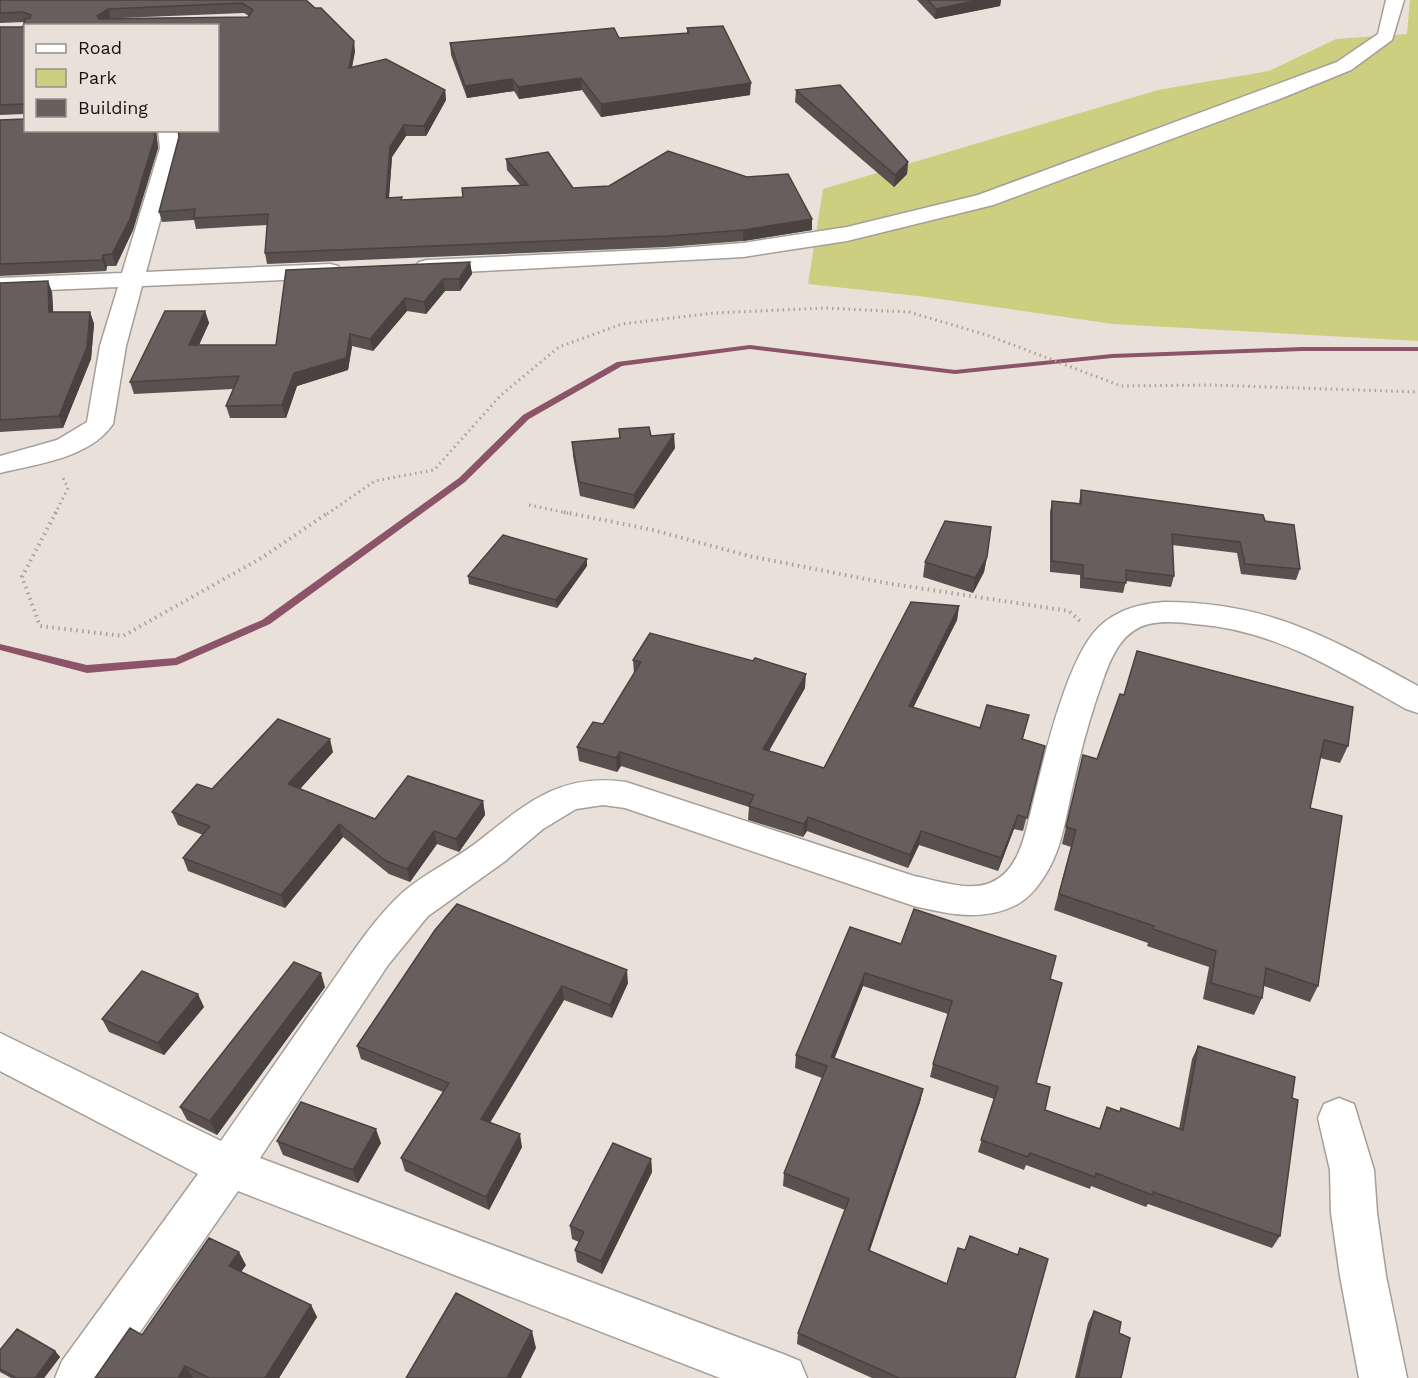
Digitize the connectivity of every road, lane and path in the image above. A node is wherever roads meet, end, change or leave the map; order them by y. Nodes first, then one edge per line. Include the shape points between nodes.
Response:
1 (1395, 0) edge
2 (168, 132) edge
3 (412, 268) edge
4 (354, 270) edge
5 (130, 280) junction
6 (0, 285) edge
7 (1418, 392) edge
8 (49, 451) junction
9 (0, 465) edge
10 (529, 505) dead end
11 (1103, 642) junction
12 (1418, 701) edge
13 (0, 1051) edge
14 (1339, 1118) dead end
15 (229, 1167) junction
16 (79, 1378) edge
17 (783, 1378) edge
18 (1383, 1378) edge

1 - 3 street via 1386,36 1344,66 985,200 847,234 743,250
2 - 5 street via 170,148
4 - 5 street
5 - 6 street
5 - 8 street via 113,346 100,424 84,438
7 - 8 path via 1121,387 987,335 909,312 825,308 714,313 622,324 558,347 501,395 434,470 375,481 263,557 123,636 40,626 22,577 68,488
8 - 9 street
10 - 11 path via 886,583 1069,611
11 - 12 street via 1124,624 1146,614 1212,615 1301,638
11 - 15 street via 1076,706 1040,848 1025,878 1012,889 983,901 961,901 914,891 626,795 603,792 568,797 530,819 491,852 415,905 374,953
13 - 15 street
14 - 18 street via 1352,1170 1363,1276
15 - 16 street
15 - 17 street

